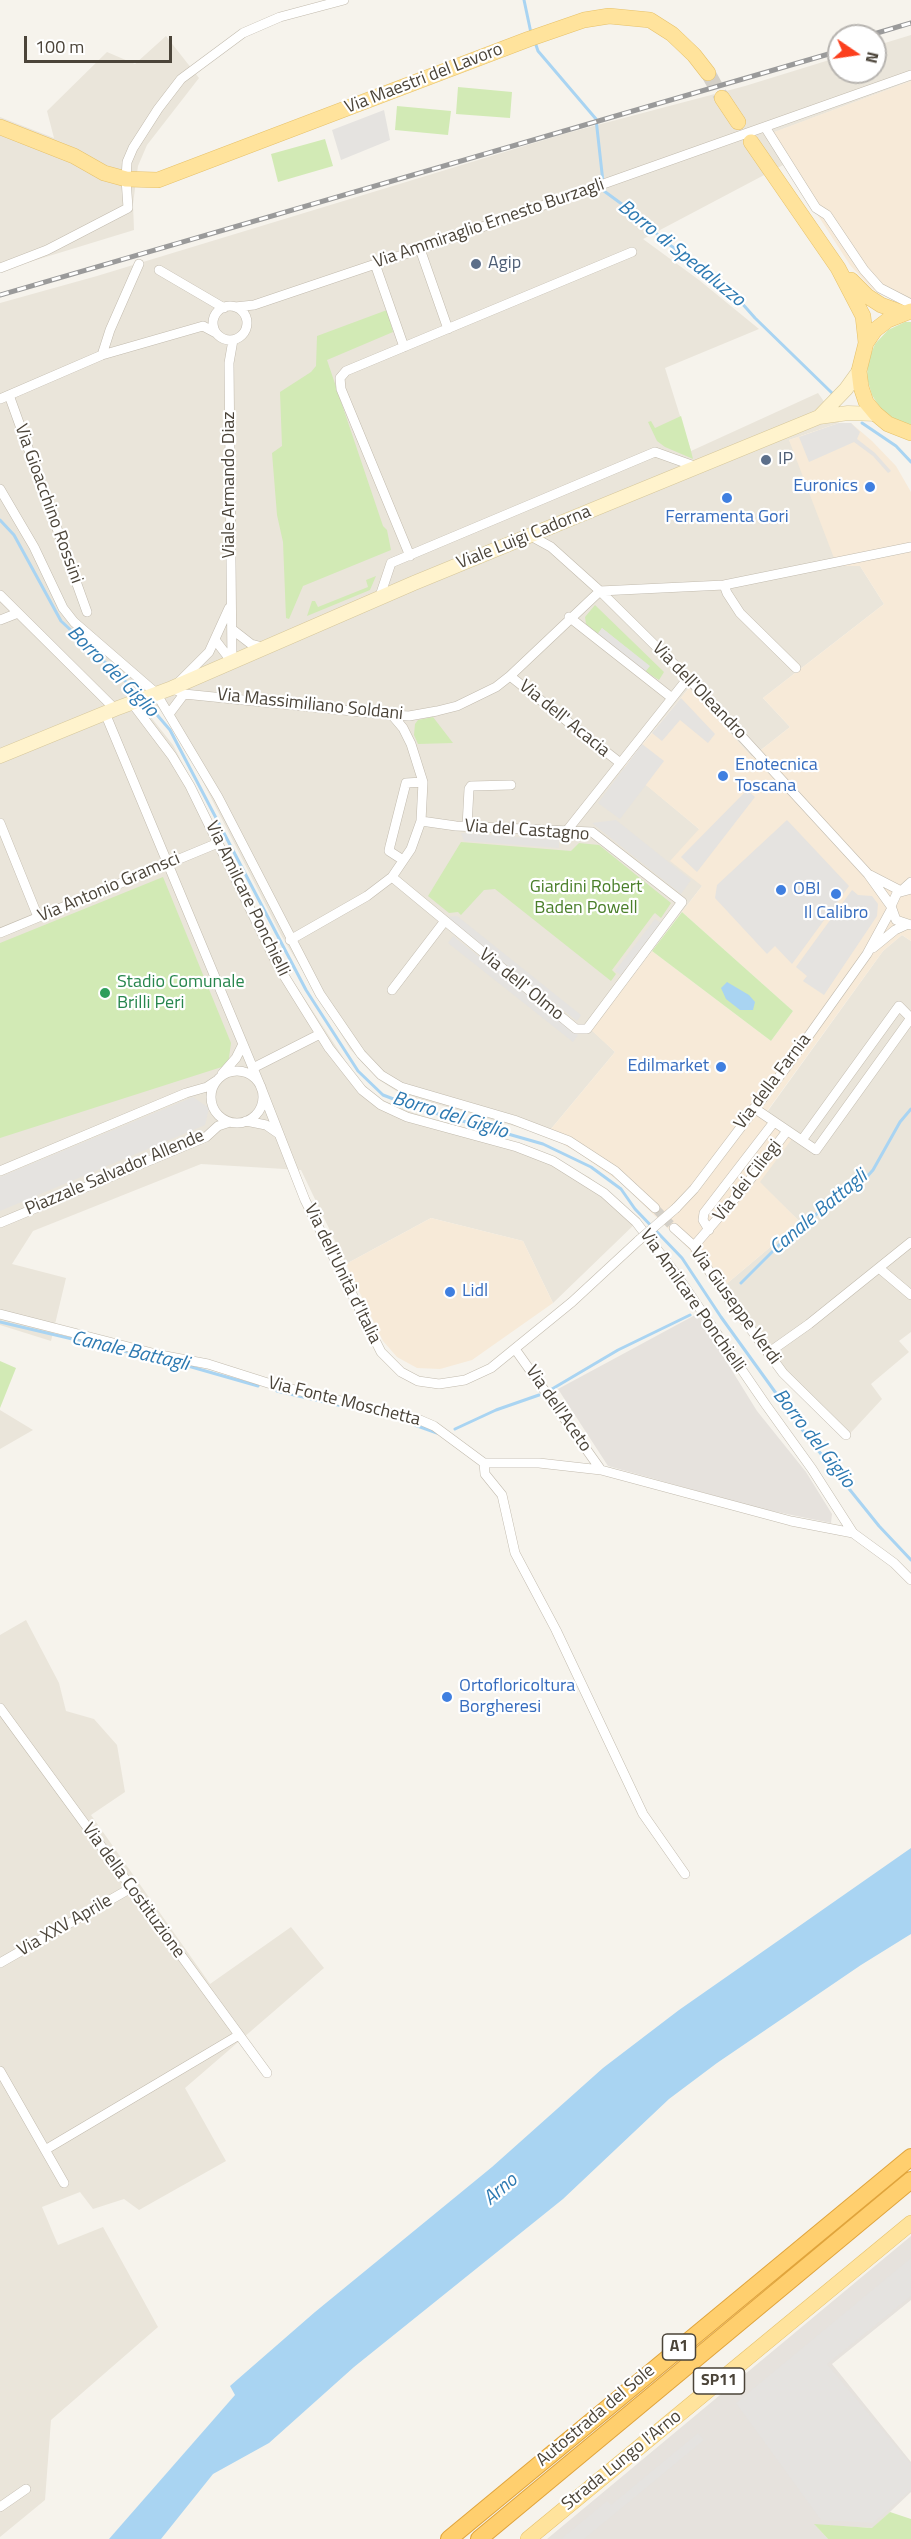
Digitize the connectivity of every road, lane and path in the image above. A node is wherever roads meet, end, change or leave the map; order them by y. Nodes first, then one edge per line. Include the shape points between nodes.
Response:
1 (338, 1) edge
2 (708, 73) tunnel mouth
3 (911, 75) edge
4 (722, 98) tunnel mouth
5 (738, 122) dead end
6 (0, 127) edge
7 (765, 127) junction
8 (751, 142) dead end
9 (126, 179) junction
10 (420, 249) junction
11 (632, 252) dead end
12 (139, 264) dead end
13 (375, 264) junction
14 (838, 267) junction
15 (0, 268) edge
16 (159, 270) dead end
17 (271, 300) junction
18 (224, 308) junction
19 (235, 308) junction
20 (908, 309) edge
21 (246, 325) junction
22 (448, 329) junction
23 (224, 337) junction
24 (866, 343) junction
25 (404, 347) junction
26 (102, 355) junction
27 (859, 371) junction
28 (4, 397) edge
29 (876, 414) junction
30 (819, 417) junction
31 (911, 433) edge
32 (697, 467) junction
33 (0, 489) edge
34 (556, 525) junction
35 (531, 536) junction
36 (551, 547) junction
37 (911, 547) edge
38 (410, 556) junction
39 (724, 585) junction
40 (600, 591) junction
41 (0, 595) edge
42 (379, 599) junction
43 (230, 606) junction
44 (87, 612) dead end
45 (18, 613) junction
46 (569, 618) junction
47 (0, 620) edge
48 (233, 630) junction
49 (216, 641) junction
50 (266, 648) junction
51 (232, 662) junction
52 (796, 668) dead end
53 (510, 676) junction
54 (688, 678) junction
55 (179, 688) junction
56 (156, 693) junction
57 (672, 698) junction
58 (132, 703) junction
59 (110, 711) junction
60 (169, 714) junction
61 (392, 715) junction
62 (414, 715) junction
63 (407, 734) junction
64 (0, 756) edge
65 (619, 762) junction
66 (423, 782) junction
67 (511, 785) dead end
68 (421, 821) junction
69 (0, 823) edge
70 (467, 827) junction
71 (565, 833) junction
72 (218, 843) junction
73 (403, 860) junction
74 (167, 863) junction
75 (868, 874) junction
76 (392, 877) junction
77 (911, 882) edge
78 (906, 890) edge
79 (682, 902) joint
80 (891, 908) junction
81 (38, 917) junction
82 (444, 922) junction
83 (909, 925) edge
84 (0, 933) edge
85 (290, 940) junction
86 (867, 954) junction
87 (392, 990) dead end
88 (320, 1034) junction
89 (243, 1044) junction
90 (253, 1068) junction
91 (219, 1078) junction
92 (260, 1085) junction
93 (754, 1108) junction
94 (246, 1121) junction
95 (230, 1122) junction
96 (774, 1122) junction
97 (787, 1131) junction
98 (279, 1134) junction
99 (802, 1140) junction
100 (0, 1171) edge
101 (655, 1208) tunnel mouth
102 (0, 1223) edge
103 (674, 1228) tunnel mouth
104 (709, 1230) junction
105 (639, 1240) joint
106 (911, 1242) edge
107 (694, 1246) junction
108 (879, 1268) junction
109 (911, 1295) edge
110 (0, 1314) edge
111 (515, 1349) junction
112 (768, 1353) junction
113 (846, 1435) dead end
114 (484, 1463) junction
115 (601, 1470) junction
116 (853, 1533) junction
117 (911, 1580) edge
118 (0, 1708) edge
119 (685, 1874) dead end
120 (131, 1888) junction
121 (0, 1963) edge
122 (239, 2035) junction
123 (0, 2072) edge
124 (267, 2073) dead end
125 (45, 2150) junction
126 (911, 2157) edge
127 (911, 2180) edge
128 (64, 2183) dead end
129 (911, 2223) edge
130 (26, 2488) dead end
131 (0, 2507) edge
132 (449, 2539) edge
133 (479, 2539) edge
134 (528, 2539) edge

1 - 9 street via 280,17 243,33 181,79 133,148
2 - 9 main road, Via Maestri del Lavoro via 672,34 650,20 609,16 584,20 158,180
3 - 7 street, Via Ammiraglio Ernesto Burzagli
4 - 5 main road
6 - 9 main road, Via Maestri del Lavoro
7 - 10 street, Via Ammiraglio Ernesto Burzagli
7 - 20 street via 816,208 827,215 864,270
8 - 14 main road
9 - 15 street via 128,208 47,250
10 - 13 street, Via Ammiraglio Ernesto Burzagli
10 - 22 street
11 - 22 street
12 - 26 street
13 - 17 street, Via Ammiraglio Ernesto Burzagli
13 - 25 street
14 - 20 main road via 867,296 890,309
14 - 24 main road via 863,316
16 - 18 street
17 - 19 street, Via Ammiraglio Ernesto Burzagli
17 - 21 street, Via Ammiraglio Ernesto Burzagli
18 - 19 street, Via Ammiraglio Ernesto Burzagli
18 - 23 street via 214,319
19 - 21 street via 244,314
20 - 24 main road via 875,330
21 - 23 street, Via Ammiraglio Ernesto Burzagli via 242,335
22 - 25 street
23 - 26 street via 203,326
23 - 43 street, Viale Armando Diaz via 229,363
24 - 27 main road
25 - 38 street via 346,371 340,378 341,389
26 - 28 street
27 - 29 main road via 866,402
27 - 30 street, Viale Luigi Cadorna
28 - 44 street, Via Gioacchino Rossini
29 - 30 street, Viale Luigi Cadorna
29 - 31 main road via 888,424
30 - 32 street, Viale Luigi Cadorna
32 - 34 street, Viale Luigi Cadorna
32 - 38 street via 655,452
33 - 56 street via 30,539 63,608
34 - 35 street, Viale Luigi Cadorna
34 - 36 street
35 - 36 street, Via dell'Oleandro
35 - 42 street, Viale Luigi Cadorna
36 - 40 street, Via dell'Oleandro
37 - 39 street
38 - 42 street via 391,563
39 - 40 street
39 - 52 street via 741,613
40 - 46 street, Via Massimiliano Soldani
40 - 54 street, Via dell'Oleandro
41 - 45 street
42 - 50 street, Viale Luigi Cadorna
43 - 48 street, Viale Armando Diaz
43 - 49 street, Viale Armando Diaz
45 - 47 street
45 - 59 street
46 - 53 street, Via Massimiliano Soldani
46 - 57 street
48 - 50 street via 250,644
48 - 51 street, Viale Armando Diaz
49 - 51 street
49 - 55 street, Viale Armando Diaz
50 - 51 street, Viale Luigi Cadorna
51 - 55 street, Viale Luigi Cadorna
53 - 62 street, Via Massimiliano Soldani via 457,706
53 - 65 street, Via dell' Acacia
54 - 57 street
54 - 75 street, Via dell'Oleandro
55 - 56 street, Viale Luigi Cadorna
55 - 60 street, Viale Armando Diaz
55 - 61 street, Via Massimiliano Soldani via 202,695
56 - 58 street, Viale Luigi Cadorna
56 - 60 street
57 - 65 street
58 - 59 street
58 - 72 street, Via Amilcare Ponchielli via 172,756
59 - 64 street
59 - 74 street, Via dell'Unità d'Italia
60 - 85 street via 218,797
61 - 62 street, Via Massimiliano Soldani
61 - 63 street
62 - 63 street
63 - 66 street
65 - 71 street
66 - 68 street
66 - 73 street via 406,783 389,851
67 - 70 street via 471,786
68 - 70 street, Via del Castagno
68 - 73 street
69 - 81 street
70 - 71 street, Via del Castagno
71 - 79 street, Via del Castagno via 592,832
72 - 74 street, Via Antonio Gramsci
72 - 88 street, Via Amilcare Ponchielli via 266,946
73 - 76 street
74 - 81 street, Via Antonio Gramsci
74 - 89 street, Via dell'Unità d'Italia
75 - 78 street, Via dell'Oleandro
75 - 80 street, Via dell'Oleandro
76 - 82 street, Via dell' Olmo
76 - 85 street via 367,896
77 - 78 street, Via della Farnia
78 - 80 street, Via della Farnia via 894,897
79 - 82 street, Via dell' Olmo via 587,1029 576,1029
80 - 83 street, Via della Farnia via 896,920
80 - 86 street, Via della Farnia
81 - 84 street, Via Antonio Gramsci
82 - 87 street
83 - 86 street, Via della Farnia via 895,930
85 - 101 street via 320,994 361,1054 381,1075 400,1087 514,1120 569,1141 615,1171
86 - 93 street, Via della Farnia
88 - 90 street
88 - 116 street, Via Amilcare Ponchielli via 362,1090 381,1105 407,1117 517,1147 553,1161 588,1181 636,1222 676,1274
89 - 90 street, Via dell'Unità d'Italia
89 - 91 street
90 - 92 street, Via dell'Unità d'Italia
91 - 92 street via 239,1070
91 - 95 street, Piazzale Salvador Allende via 210,1096 212,1105
91 - 100 street via 207,1087
92 - 94 street via 262,1102
92 - 98 street, Via dell'Unità d'Italia
93 - 96 street
93 - 105 street, Via della Farnia, bridge via 694,1189
94 - 95 street, Piazzale Salvador Allende
94 - 98 street, Piazzale Salvador Allende via 266,1125
95 - 102 street, Piazzale Salvador Allende via 206,1137
96 - 97 street
96 - 104 street, Via dei Ciliegi via 704,1213
97 - 99 street
97 - 104 street, Via dei Ciliegi
98 - 111 street, Via dell'Unità d'Italia via 305,1200 362,1317 381,1352 401,1372 418,1381 439,1384 465,1380 491,1368
99 - 99 street via 816,1150 911,1018 899,1006
103 - 107 street, Via Giuseppe Verdi
104 - 107 street, Via dei Ciliegi
105 - 111 street, Via dell'Unità d'Italia
106 - 108 street
107 - 112 street, Via Giuseppe Verdi
108 - 109 street
108 - 112 street
110 - 114 street, Via Fonte Moschetta via 411,1417 434,1426
111 - 115 street, Via dell'Aceto
112 - 113 street, Via Giuseppe Verdi
114 - 115 street via 539,1463
114 - 119 street via 485,1474 502,1495 515,1553 644,1814
115 - 116 street via 791,1521
116 - 117 street
118 - 120 street, Via della Costituzione
120 - 121 street, Via XXV Aprile
120 - 122 street, Via della Costituzione
122 - 124 street, Via della Costituzione
122 - 125 street
123 - 125 street
125 - 128 street
126 - 132 highway, Autostrada del Sole / A1
127 - 133 highway, Autostrada del Sole / A1
129 - 134 main road, Strada Lungo l'Arno / SP11
130 - 131 street

